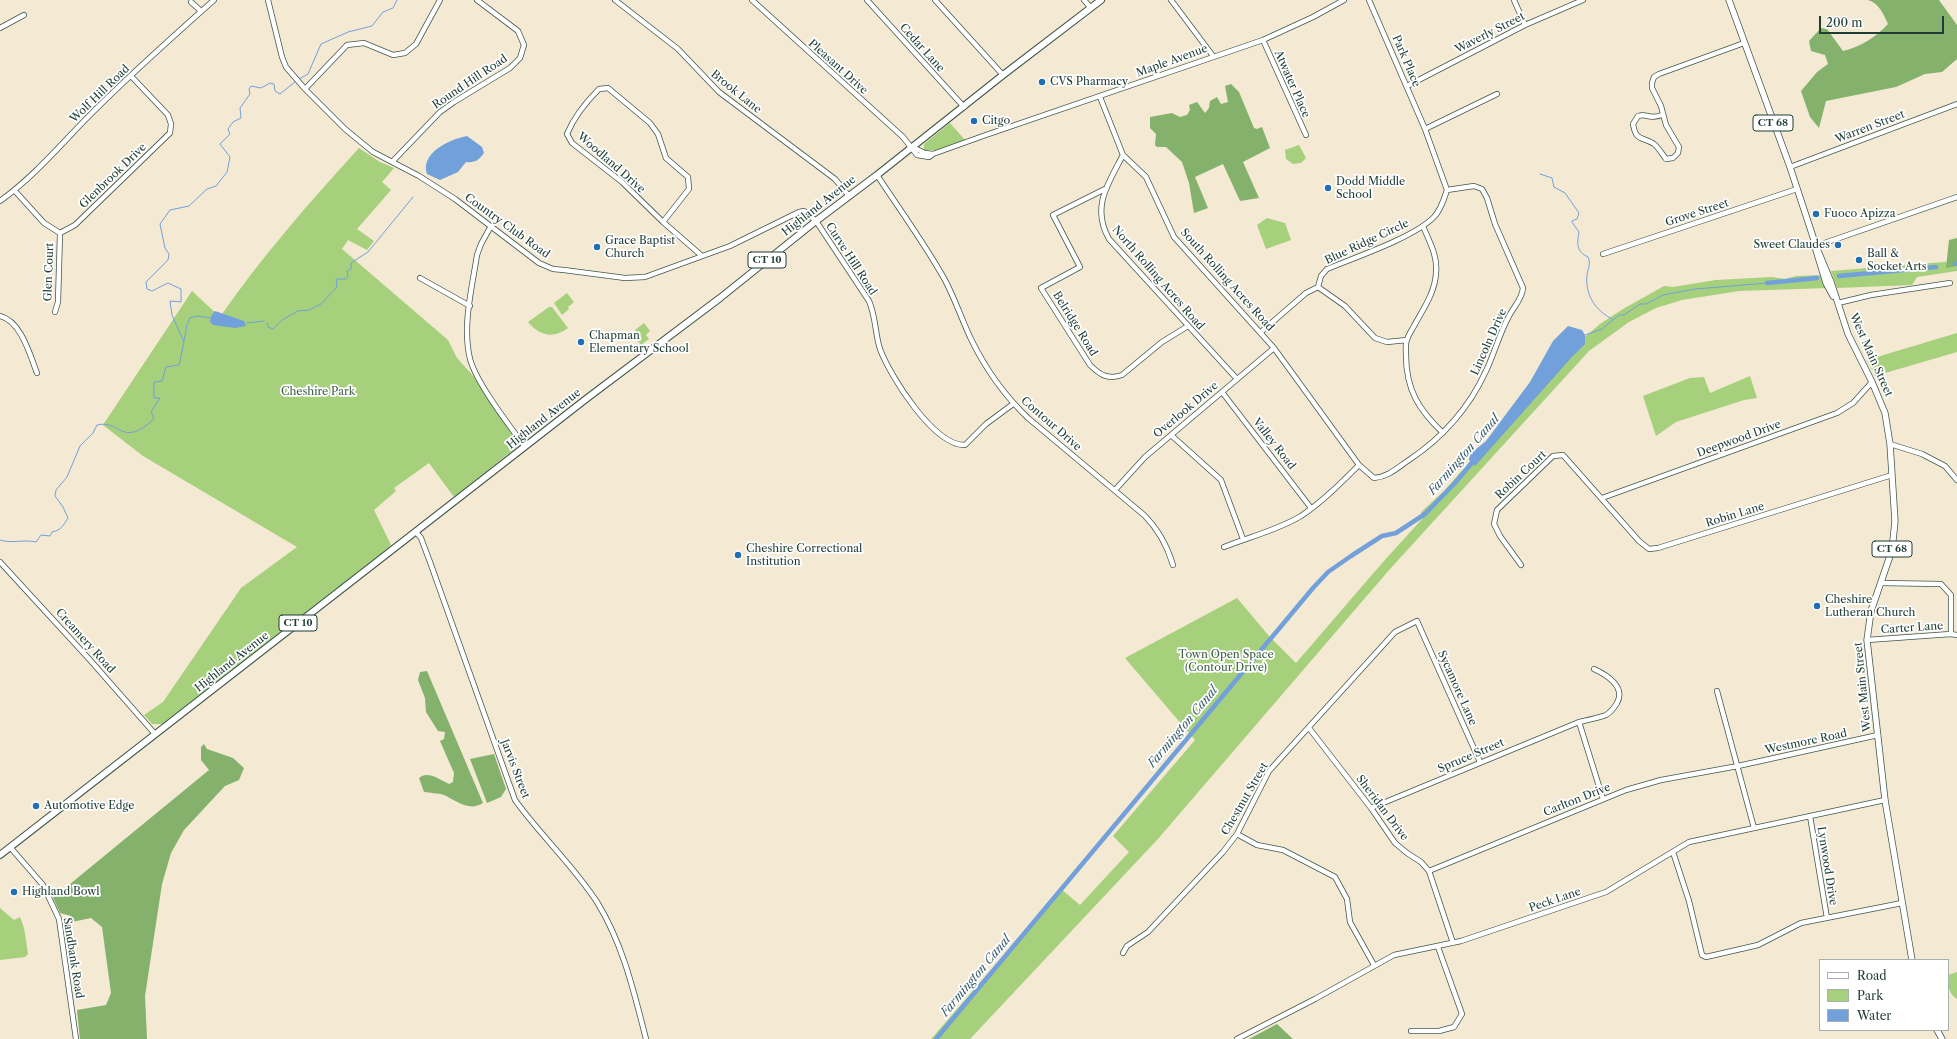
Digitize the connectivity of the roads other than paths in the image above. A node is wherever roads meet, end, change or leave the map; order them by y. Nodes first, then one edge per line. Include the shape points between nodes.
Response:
1 (214, 0) edge
2 (268, 0) edge
3 (440, 0) edge
4 (477, 0) edge
5 (615, 0) edge
6 (752, 0) edge
7 (867, 0) edge
8 (935, 0) edge
9 (1084, 0) edge
10 (1101, 0) edge
11 (1170, 0) edge
12 (1344, 0) edge
13 (1370, 0) edge
14 (1514, 0) edge
15 (1584, 0) edge
16 (1729, 0) edge
17 (191, 2) dead end
18 (1091, 8) junction
19 (201, 11) junction
20 (24, 15) dead end
21 (1525, 25) junction
22 (0, 28) edge
23 (1263, 40) junction
24 (1744, 42) junction
25 (1212, 56) junction
26 (1003, 75) junction
27 (131, 76) junction
28 (1406, 86) junction
29 (305, 90) junction
30 (1497, 94) dead end
31 (1100, 97) junction
32 (1957, 104) edge
33 (964, 107) junction
34 (1662, 115) junction
35 (1425, 129) junction
36 (1306, 135) dead end
37 (912, 147) junction
38 (1123, 155) junction
39 (392, 162) junction
40 (1790, 167) junction
41 (877, 175) junction
42 (1105, 189) junction
43 (1797, 189) junction
44 (15, 190) junction
45 (1447, 190) junction
46 (849, 196) junction
47 (1957, 198) edge
48 (0, 201) edge
49 (816, 221) junction
50 (663, 222) junction
51 (491, 226) junction
52 (1423, 226) junction
53 (60, 233) junction
54 (1816, 246) junction
55 (1603, 254) dead end
56 (702, 256) junction
57 (420, 278) dead end
58 (1950, 283) dead end
59 (1318, 287) junction
60 (1838, 304) junction
61 (470, 306) junction
62 (55, 312) dead end
63 (0, 316) edge
64 (1188, 326) junction
65 (1261, 332) junction
66 (1407, 340) junction
67 (1274, 348) junction
68 (37, 373) dead end
69 (1237, 379) junction
70 (1872, 382) junction
71 (1222, 392) junction
72 (1013, 404) junction
73 (1443, 433) junction
74 (1171, 435) junction
75 (1890, 444) junction
76 (525, 447) junction
77 (1359, 466) junction
78 (1892, 475) junction
79 (1957, 480) edge
80 (1114, 490) junction
81 (1602, 498) junction
82 (1311, 508) junction
83 (416, 532) junction
84 (1243, 539) junction
85 (1224, 547) dead end
86 (0, 562) edge
87 (1173, 565) dead end
88 (1521, 565) dead end
89 (1881, 583) junction
90 (1417, 621) joint
91 (1951, 634) junction
92 (1957, 635) edge
93 (1867, 640) junction
94 (1594, 669) dead end
95 (1717, 691) dead end
96 (1579, 722) junction
97 (1309, 728) junction
98 (155, 734) junction
99 (1878, 736) junction
100 (1480, 762) junction
101 (1738, 766) junction
102 (1603, 799) junction
103 (1885, 800) junction
104 (1371, 808) junction
105 (1810, 816) junction
106 (1754, 828) junction
107 (1237, 834) junction
108 (10, 847) junction
109 (1673, 852) junction
110 (0, 855) edge
111 (1429, 871) junction
112 (1902, 903) junction
113 (1827, 918) junction
114 (1453, 943) junction
115 (1438, 947) junction
116 (1123, 953) dead end
117 (1912, 959) edge
118 (1374, 965) junction
119 (1411, 1031) dead end
120 (76, 1039) edge
121 (646, 1039) edge
122 (1237, 1039) edge

1 - 19 street, Wolf Hill Road
2 - 29 street, Country Club Road via 282,57
3 - 29 street via 416,44 405,53 393,55 364,43 347,45
4 - 39 street, Round Hill Road via 518,31 524,45 520,58 510,68 440,112
5 - 46 street, Brook Lane via 678,49 719,92 835,179
6 - 37 street, Pleasant Drive
7 - 33 street, Cedar Lane
8 - 26 street
9 - 18 street
10 - 18 highway, Highland Avenue / CT 10
11 - 25 street
12 - 23 street, Maple Avenue
13 - 28 street, Park Place
14 - 21 street
15 - 21 street, Waverly Street
16 - 24 main road, West Main Street / CT 68
17 - 19 street
18 - 26 highway, Highland Avenue / CT 10
19 - 27 street, Wolf Hill Road
20 - 22 street
21 - 28 street, Waverly Street
23 - 25 street, Maple Avenue
23 - 36 street, Atwater Place
24 - 34 street via 1654,78 1652,88 1661,106
24 - 40 main road, West Main Street / CT 68
25 - 31 street, Maple Avenue
26 - 33 highway, Highland Avenue / CT 10
27 - 44 street, Wolf Hill Road
27 - 53 street, Glenbrook Drive via 168,115 170,133 75,225
28 - 35 street, Park Place
29 - 39 street, Country Club Road via 361,143
30 - 35 street
31 - 37 street, Maple Avenue via 933,154
31 - 38 street, South Rolling Acres Road
32 - 40 street, Warren Street
33 - 37 highway, Highland Avenue / CT 10
34 - 34 street via 1679,147 1673,158 1666,159 1654,144 1640,139 1634,132 1633,124 1638,116 1642,114 1650,118
35 - 45 street, Park Place
37 - 41 highway, Highland Avenue / CT 10
38 - 42 street, North Rolling Acres Road
38 - 65 street, South Rolling Acres Road via 1146,177 1174,236 1182,247
39 - 51 street, Country Club Road via 442,191
40 - 43 main road, West Main Street / CT 68
41 - 46 highway, Highland Avenue / CT 10
41 - 72 street, Contour Drive via 935,262 975,346
42 - 64 street, North Rolling Acres Road via 1100,215 1102,227 1109,239
42 - 64 street, Belridge Road via 1052,215 1080,267 1042,288 1090,365 1107,378 1122,375 1162,342
43 - 54 main road, West Main Street / CT 68
43 - 55 street, Grove Street
44 - 48 street, Wolf Hill Road
44 - 53 street via 44,223
45 - 52 street, Blue Ridge Circle via 1435,216
45 - 73 street, Lincoln Drive via 1474,186 1482,189 1522,288 1522,296 1508,316 1475,393 1460,415
46 - 49 highway, Highland Avenue / CT 10
47 - 54 street
49 - 56 street, Country Club Road via 804,211 799,212 730,246
49 - 72 street, Curve Hill Road via 869,301 880,348 902,391 915,408 950,442 965,445 986,424
49 - 76 highway, Highland Avenue / CT 10
50 - 50 street, Woodland Drive via 622,182 572,143 567,134 571,123 599,89 608,88 650,123 658,134 666,158 688,177 689,189
50 - 56 street, Woodland Drive
51 - 56 street, Country Club Road via 539,263 554,269 640,278 658,274
51 - 61 street via 477,255
52 - 59 street, Blue Ridge Circle via 1327,269 1321,276
52 - 66 street via 1433,249 1437,271 1429,301
53 - 62 street, Glen Court via 58,300
54 - 60 main road, West Main Street / CT 68 via 1826,283
57 - 61 street
58 - 60 street via 1871,295
59 - 65 street via 1306,293
59 - 66 street via 1345,306 1375,338 1387,342
60 - 70 main road, West Main Street / CT 68 via 1848,334
61 - 76 street via 467,338 472,365
63 - 68 street via 6,317 23,337
64 - 69 street, North Rolling Acres Road
65 - 67 street, South Rolling Acres Road
66 - 73 street via 1406,367 1416,402 1425,416
67 - 69 street, Overlook Drive
67 - 77 street, South Rolling Acres Road
69 - 71 street, Overlook Drive
70 - 75 main road, West Main Street / CT 68 via 1885,413
70 - 81 street, Deepwood Drive via 1853,403 1838,413
71 - 74 street, Overlook Drive
71 - 82 street, Valley Road
72 - 80 street, Contour Drive
73 - 77 street, Lincoln Drive via 1383,478 1374,478
74 - 80 street, Overlook Drive via 1145,457
74 - 84 street via 1220,480
75 - 78 main road, West Main Street / CT 68
75 - 79 street via 1922,454 1945,466
76 - 83 highway, Highland Avenue / CT 10
77 - 82 street
78 - 81 street, Robin Lane via 1649,549
78 - 89 main road, West Main Street / CT 68 via 1895,521 1892,550
80 - 87 street, Contour Drive via 1158,530 1168,547
81 - 88 street, Robin Court via 1563,455 1553,456 1496,510 1494,524
82 - 84 street via 1280,526
83 - 98 highway, Highland Avenue / CT 10
83 - 121 street, Jarvis Street via 430,562 515,800 569,864 603,914 617,940
84 - 85 street
86 - 98 street, Creamery Road
89 - 91 street via 1941,584 1951,595
89 - 93 main road, West Main Street / CT 68 via 1871,611
90 - 97 street, Chestnut Street via 1395,632
90 - 100 street, Sycamore Lane
91 - 92 street, Carter Lane
91 - 93 street, Carter Lane
93 - 99 main road, West Main Street / CT 68
94 - 96 street, Spruce Street via 1614,682 1619,692 1618,701 1614,709 1606,715
95 - 101 street
96 - 100 street, Spruce Street
96 - 102 street
97 - 104 street, Sheridan Drive
97 - 107 street, Chestnut Street via 1269,771
98 - 108 highway, Highland Avenue / CT 10
99 - 101 street, Westmore Road
99 - 103 main road, West Main Street / CT 68
100 - 104 street, Spruce Street
101 - 102 street, Carlton Drive via 1661,780
101 - 106 street
102 - 111 street, Carlton Drive
103 - 105 street, Peck Lane
103 - 112 main road, West Main Street / CT 68
104 - 111 street, Sheridan Drive via 1395,843
105 - 106 street, Peck Lane
105 - 113 street, Lynwood Drive
106 - 109 street, Peck Lane via 1689,842
107 - 116 street, Chestnut Street via 1148,932 1127,946
107 - 118 street via 1257,845 1283,850 1335,877 1347,899 1350,922
108 - 110 highway, Highland Avenue / CT 10
108 - 120 street, Sandbank Road via 43,884 59,919
109 - 113 street via 1689,901 1702,955 1706,957 1758,945 1801,923
109 - 114 street, Peck Lane via 1606,892
111 - 114 street
112 - 113 street
112 - 117 main road, West Main Street / CT 68
114 - 115 street, Peck Lane
115 - 118 street, Peck Lane via 1401,952
115 - 119 street via 1462,1014 1454,1027 1439,1031
118 - 122 street, Peck Lane via 1310,1002

